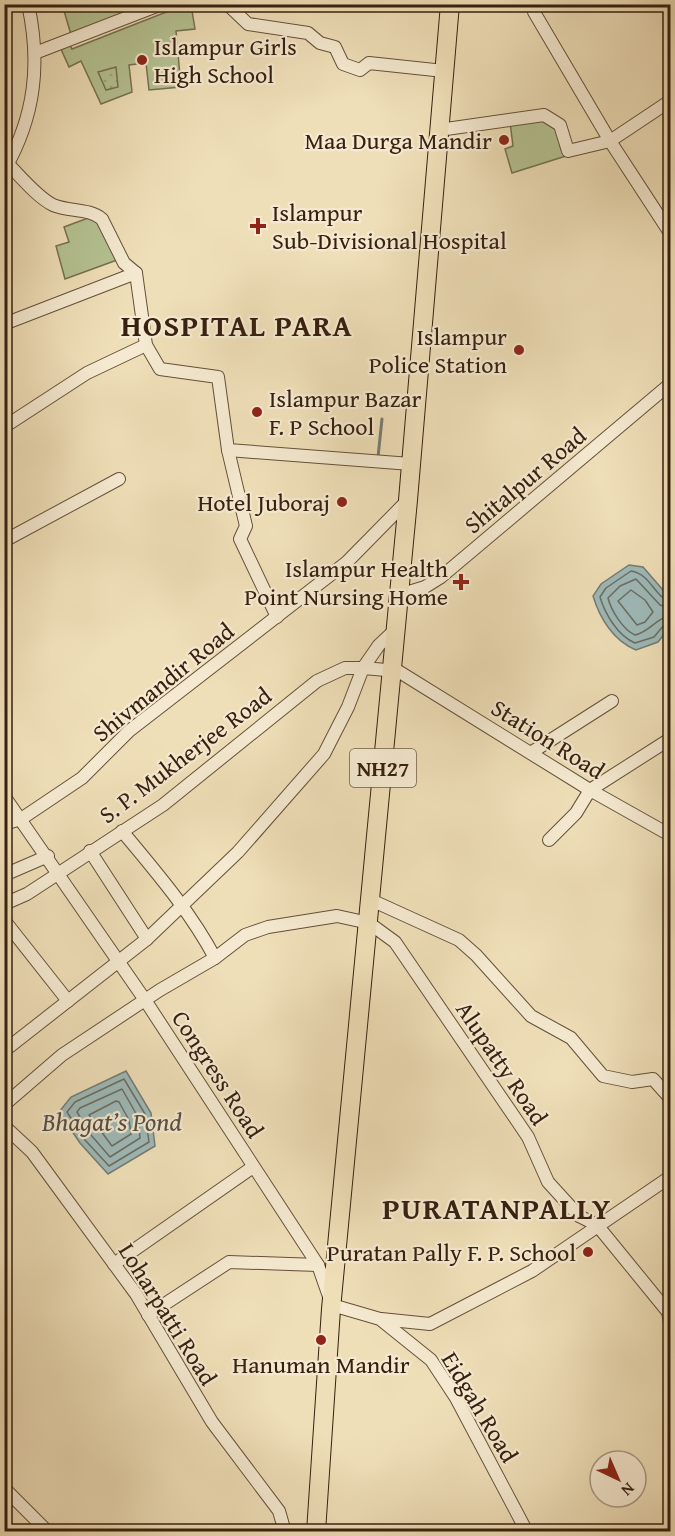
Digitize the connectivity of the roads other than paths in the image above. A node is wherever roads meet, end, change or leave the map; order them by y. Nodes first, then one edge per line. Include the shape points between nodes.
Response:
1 (28, 4) edge
2 (162, 4) edge
3 (227, 4) edge
4 (450, 4) edge
5 (534, 12) dead end
6 (35, 53) junction
7 (444, 71) junction
8 (670, 100) edge
9 (439, 130) junction
10 (610, 141) junction
11 (6, 167) edge
12 (670, 233) edge
13 (136, 273) junction
14 (4, 324) edge
15 (146, 345) junction
16 (670, 384) edge
17 (4, 427) edge
18 (228, 450) junction
19 (411, 464) junction
20 (119, 479) dead end
21 (408, 500) junction
22 (4, 542) edge
23 (399, 595) junction
24 (277, 617) junction
25 (396, 629) junction
26 (363, 668) junction
27 (399, 674) junction
28 (612, 701) dead end
29 (670, 739) edge
30 (532, 752) junction
31 (590, 790) junction
32 (4, 796) edge
33 (21, 819) junction
34 (4, 824) edge
35 (122, 831) junction
36 (670, 836) edge
37 (549, 840) dead end
38 (90, 851) junction
39 (48, 856) junction
40 (57, 872) junction
41 (4, 875) edge
42 (371, 900) junction
43 (4, 904) edge
44 (183, 905) junction
45 (4, 920) edge
46 (369, 923) junction
47 (147, 939) junction
48 (215, 958) junction
49 (118, 961) junction
50 (145, 1000) junction
51 (68, 1002) junction
52 (4, 1052) edge
53 (670, 1098) edge
54 (4, 1105) edge
55 (4, 1126) edge
56 (253, 1167) junction
57 (670, 1177) edge
58 (597, 1225) junction
59 (114, 1264) junction
60 (318, 1265) junction
61 (332, 1305) junction
62 (148, 1315) junction
63 (380, 1319) junction
64 (670, 1323) edge
65 (4, 1488) edge
66 (48, 1532) edge
67 (285, 1532) edge
68 (316, 1532) edge
69 (527, 1532) edge

1 - 6 street
2 - 6 street
3 - 7 street via 248,24 308,33 335,48 343,64 360,70 372,63
4 - 7 main road, NH27
5 - 10 street
6 - 11 street via 35,81 28,116
7 - 9 main road, NH27
8 - 10 street
9 - 10 street via 544,116 560,126 568,151
9 - 19 main road, NH27
10 - 12 street
11 - 13 street via 48,202 97,214 124,263
13 - 14 street
13 - 15 street
15 - 17 street via 87,373
15 - 18 street via 160,369 219,377
16 - 23 street, Shitalpur Road via 441,578
18 - 19 street
18 - 24 street via 246,526 240,539
19 - 21 main road, NH27
20 - 22 street
21 - 23 main road, NH27
21 - 24 street, Shivmandir Road via 347,562
23 - 25 main road, NH27
24 - 33 street, Shivmandir Road via 129,731 82,778
25 - 26 street
25 - 27 main road, NH27
26 - 27 street, S. P. Mukherjee Road
26 - 35 street, S. P. Mukherjee Road via 345,668 317,681 162,805
26 - 44 street via 324,754 238,852
27 - 30 street, Station Road
27 - 42 main road, NH27
28 - 30 street
29 - 31 street
30 - 31 street, Station Road
31 - 36 street, Station Road
31 - 37 street via 576,813
32 - 33 street, Congress Road
33 - 34 street, Shivmandir Road
33 - 39 street, Congress Road
35 - 38 street, S. P. Mukherjee Road
35 - 44 street
38 - 40 street, S. P. Mukherjee Road
38 - 47 street
39 - 40 street, Congress Road
39 - 41 street
40 - 43 street, S. P. Mukherjee Road via 27,894
40 - 49 street, Congress Road
42 - 46 main road, NH27
42 - 53 street via 459,940 531,1016 571,1038 603,1076 632,1082 653,1079
44 - 47 street
44 - 48 street
45 - 51 street
46 - 48 street via 337,916 268,927 245,935
46 - 58 street, Alupatty Road via 386,933 400,950 528,1137 548,1182 579,1216
46 - 61 main road, NH27
47 - 49 street
48 - 50 street
49 - 50 street, Congress Road
49 - 51 street
50 - 54 street via 62,1056
50 - 56 street, Congress Road
51 - 52 street
55 - 59 street, Loharpatti Road via 32,1152
56 - 59 street
56 - 60 street, Congress Road
57 - 58 street
58 - 63 street via 532,1271 430,1324
58 - 64 street, Alupatty Road via 668,1312
59 - 62 street, Loharpatti Road
60 - 61 street, Congress Road
60 - 62 street via 229,1262
61 - 63 street
61 - 68 main road, NH27
62 - 67 street, Loharpatti Road via 212,1422 279,1511
63 - 69 street, Eidgah Road via 431,1360 456,1398
65 - 66 street

